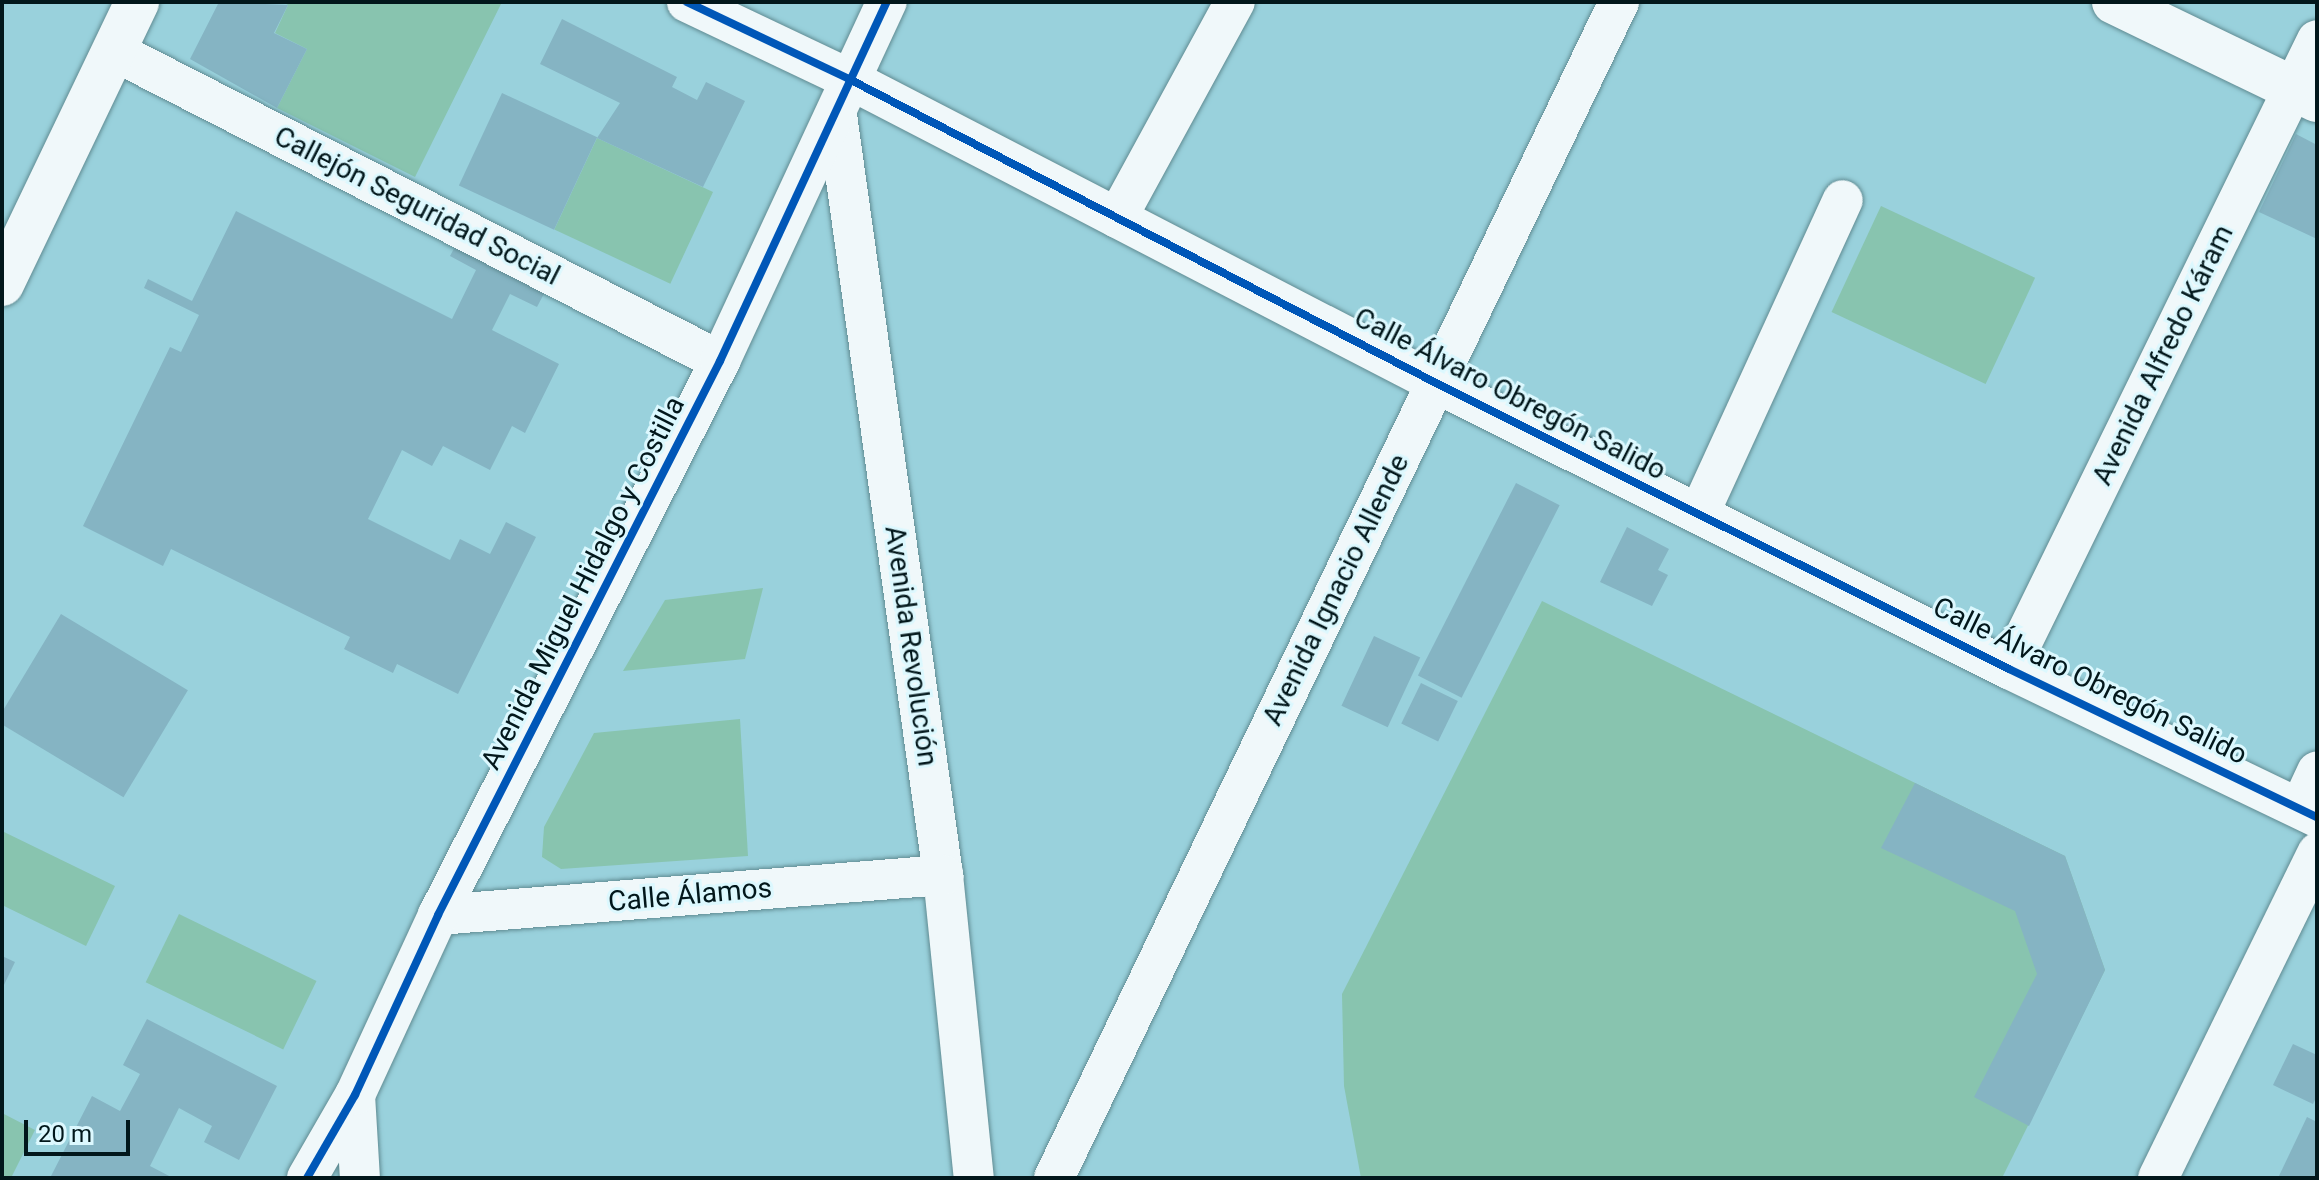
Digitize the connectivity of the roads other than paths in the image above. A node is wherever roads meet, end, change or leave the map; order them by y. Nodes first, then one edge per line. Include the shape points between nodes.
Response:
1 (137, 2) edge
2 (687, 2) edge
3 (887, 2) edge
4 (1235, 2) edge
5 (1619, 2) edge
6 (2114, 2) edge
7 (2317, 40) edge
8 (114, 51) junction
9 (2305, 94) edge
10 (843, 97) junction
11 (1843, 200) dead end
12 (1117, 218) junction
13 (2, 284) edge
14 (720, 361) junction
15 (1436, 383) junction
16 (1699, 514) junction
17 (2009, 669) junction
18 (2312, 798) edge
19 (2317, 853) edge
20 (943, 875) junction
21 (438, 915) junction
22 (355, 1095) junction
23 (307, 1178) edge
24 (360, 1178) edge
25 (974, 1178) edge
26 (1054, 1178) edge
27 (2158, 1178) edge

1 - 8 main road
2 - 10 street, Calle Álvaro Obregón Salido
3 - 10 street, Avenida Miguel Hidalgo y Costilla
4 - 12 street
5 - 15 street, Avenida Ignacio Allende
6 - 9 main road
7 - 9 street, Avenida Alfredo Káram
8 - 13 main road
8 - 14 street, Callejón Seguridad Social
9 - 17 street, Avenida Alfredo Káram
10 - 12 street, Calle Álvaro Obregón Salido
10 - 14 street, Avenida Miguel Hidalgo y Costilla
10 - 20 street, Avenida Revolución
11 - 16 street
12 - 15 street, Calle Álvaro Obregón Salido
14 - 21 street, Avenida Miguel Hidalgo y Costilla
15 - 16 street, Calle Álvaro Obregón Salido
15 - 26 street, Avenida Ignacio Allende
16 - 17 street, Calle Álvaro Obregón Salido
17 - 18 street, Calle Álvaro Obregón Salido
19 - 27 street
20 - 21 street, Calle Álamos
20 - 25 street, Avenida Revolución
21 - 22 street, Avenida Miguel Hidalgo y Costilla
22 - 23 street, Avenida Miguel Hidalgo y Costilla
22 - 24 street

